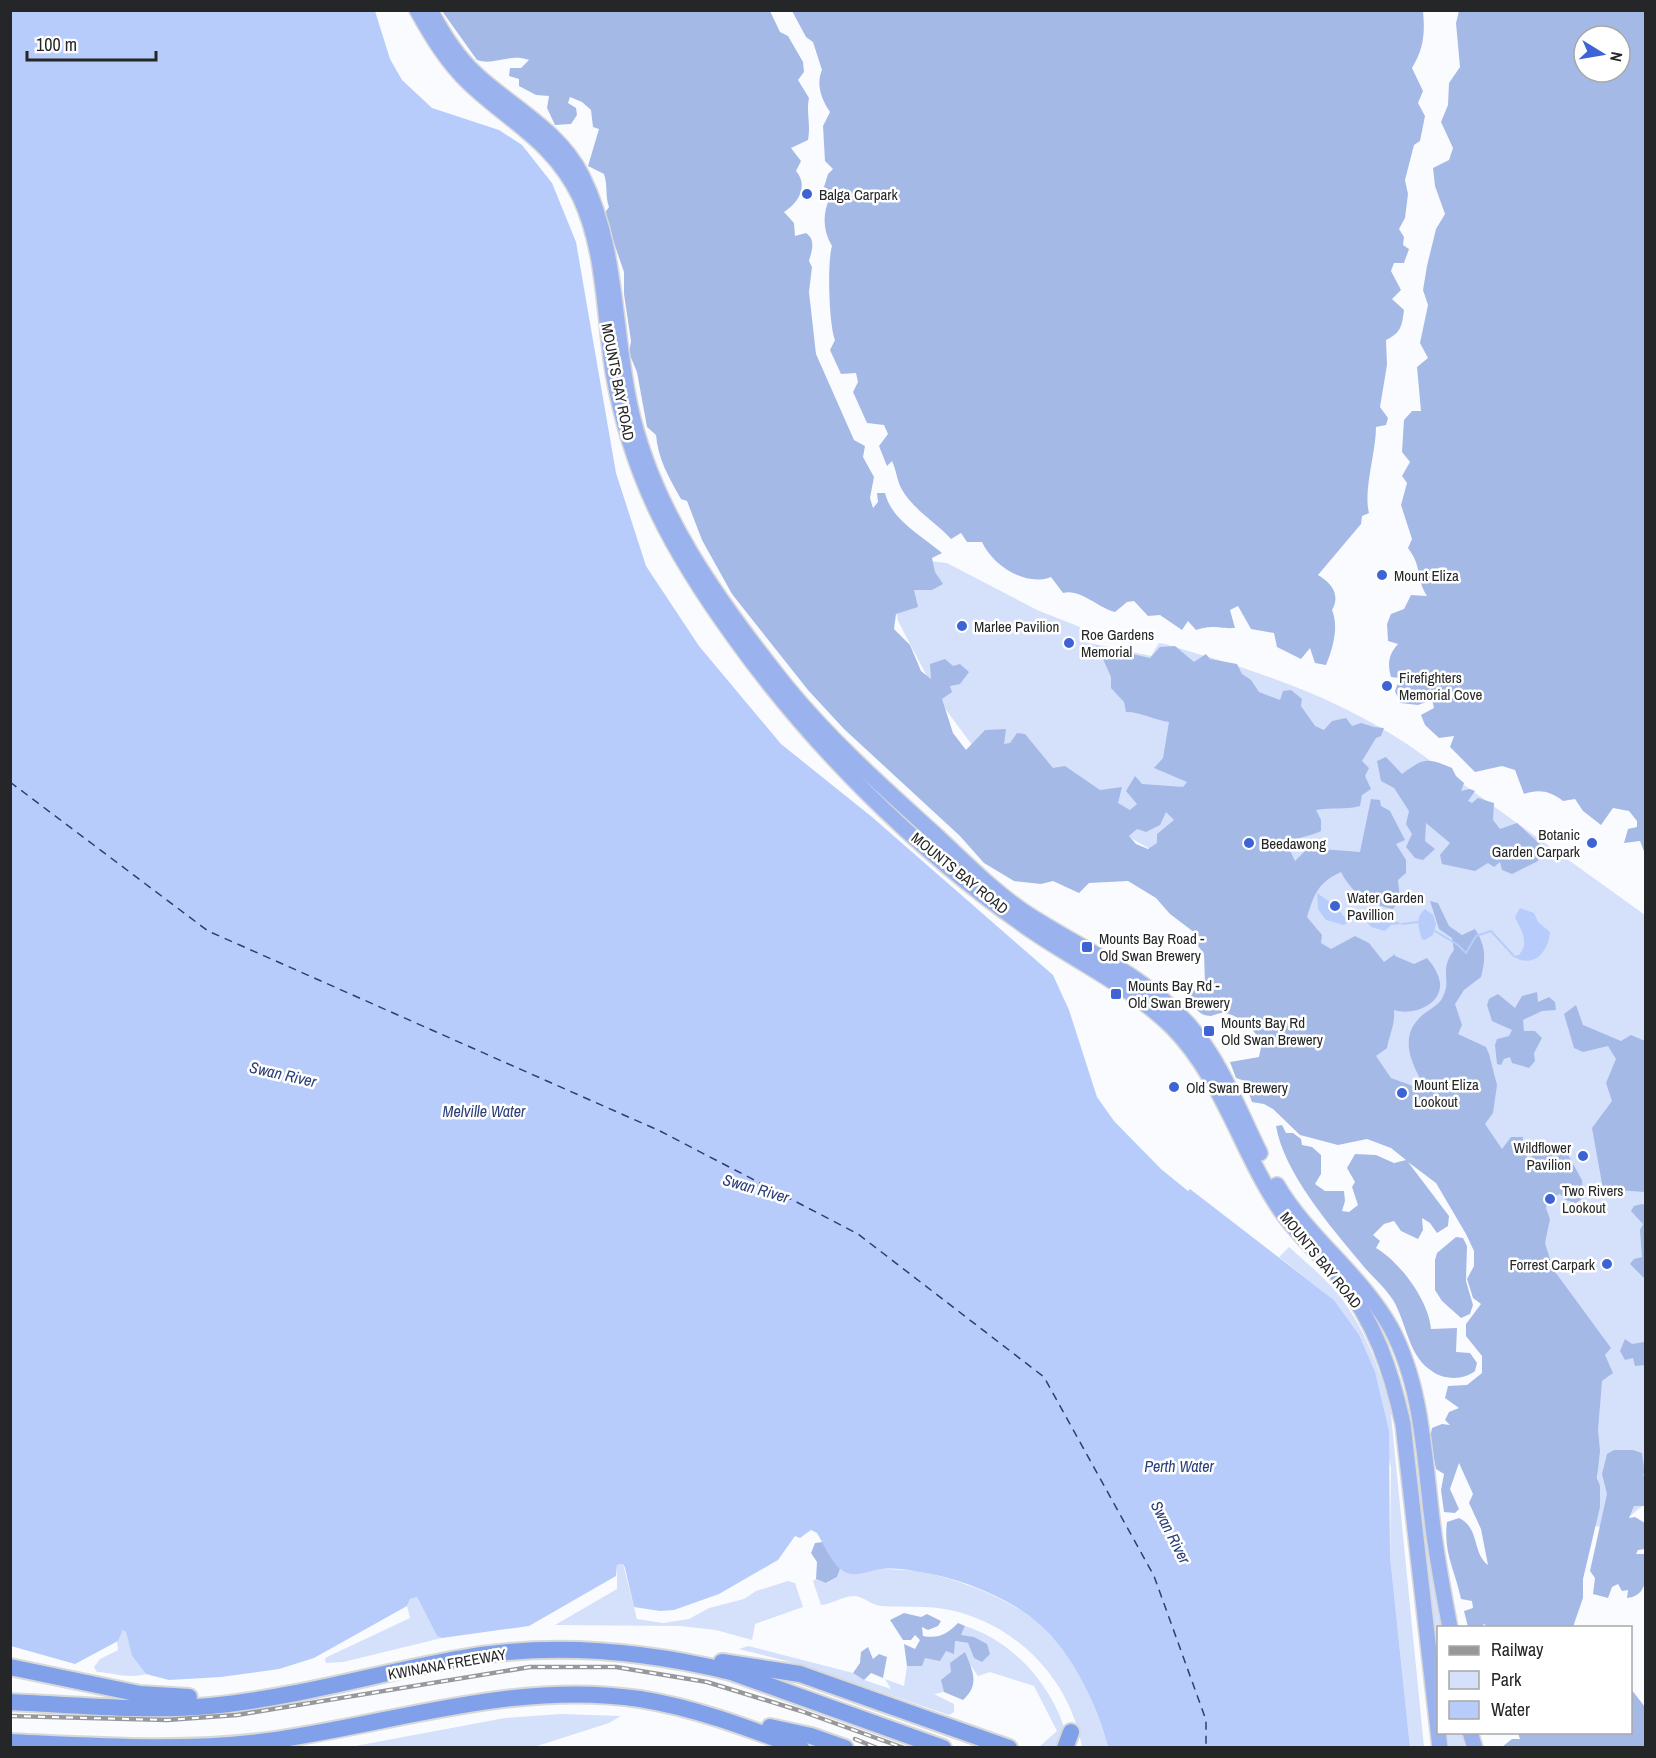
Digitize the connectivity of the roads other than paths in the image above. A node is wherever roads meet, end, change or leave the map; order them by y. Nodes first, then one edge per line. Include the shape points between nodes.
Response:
1 (417, 10) edge
2 (430, 10) edge
3 (1419, 1575) junction
4 (1450, 1626) edge
5 (673, 1660) junction
6 (10, 1667) edge
7 (262, 1698) junction
8 (10, 1702) edge
9 (720, 1717) junction
10 (1437, 1723) edge
11 (10, 1742) edge
12 (87, 1747) edge
13 (801, 1748) edge
14 (845, 1748) edge
15 (942, 1748) edge
16 (1010, 1748) edge
17 (1430, 1748) edge

1 - 3 highway, MOUNTS BAY ROAD via 454,68 551,151 582,201 596,248 622,422 638,472 677,554 735,640 820,744 945,863 1025,926 1103,974 1171,1026 1205,1068 1281,1211 1351,1293 1380,1344 1391,1373 1403,1424
2 - 4 highway, MOUNTS BAY ROAD via 463,62 543,127 580,171 597,207 607,244 629,405 651,476 692,556 755,644 827,734 949,847 1018,907 1139,982 1180,1016 1213,1058 1282,1193 1354,1275 1390,1327 1410,1372 1416,1397
3 - 10 highway, MOUNTS BAY ROAD
3 - 17 highway
5 - 7 highway, KWINANA FREEWAY via 576,1650 498,1653
5 - 15 highway, KWINANA FREEWAY via 751,1678
5 - 16 highway via 737,1663 800,1674
6 - 7 highway via 140,1694
7 - 8 highway, KWINANA FREEWAY via 165,1708
9 - 12 highway via 639,1699 537,1695 267,1741
9 - 13 highway
9 - 14 highway via 811,1736
11 - 12 highway

